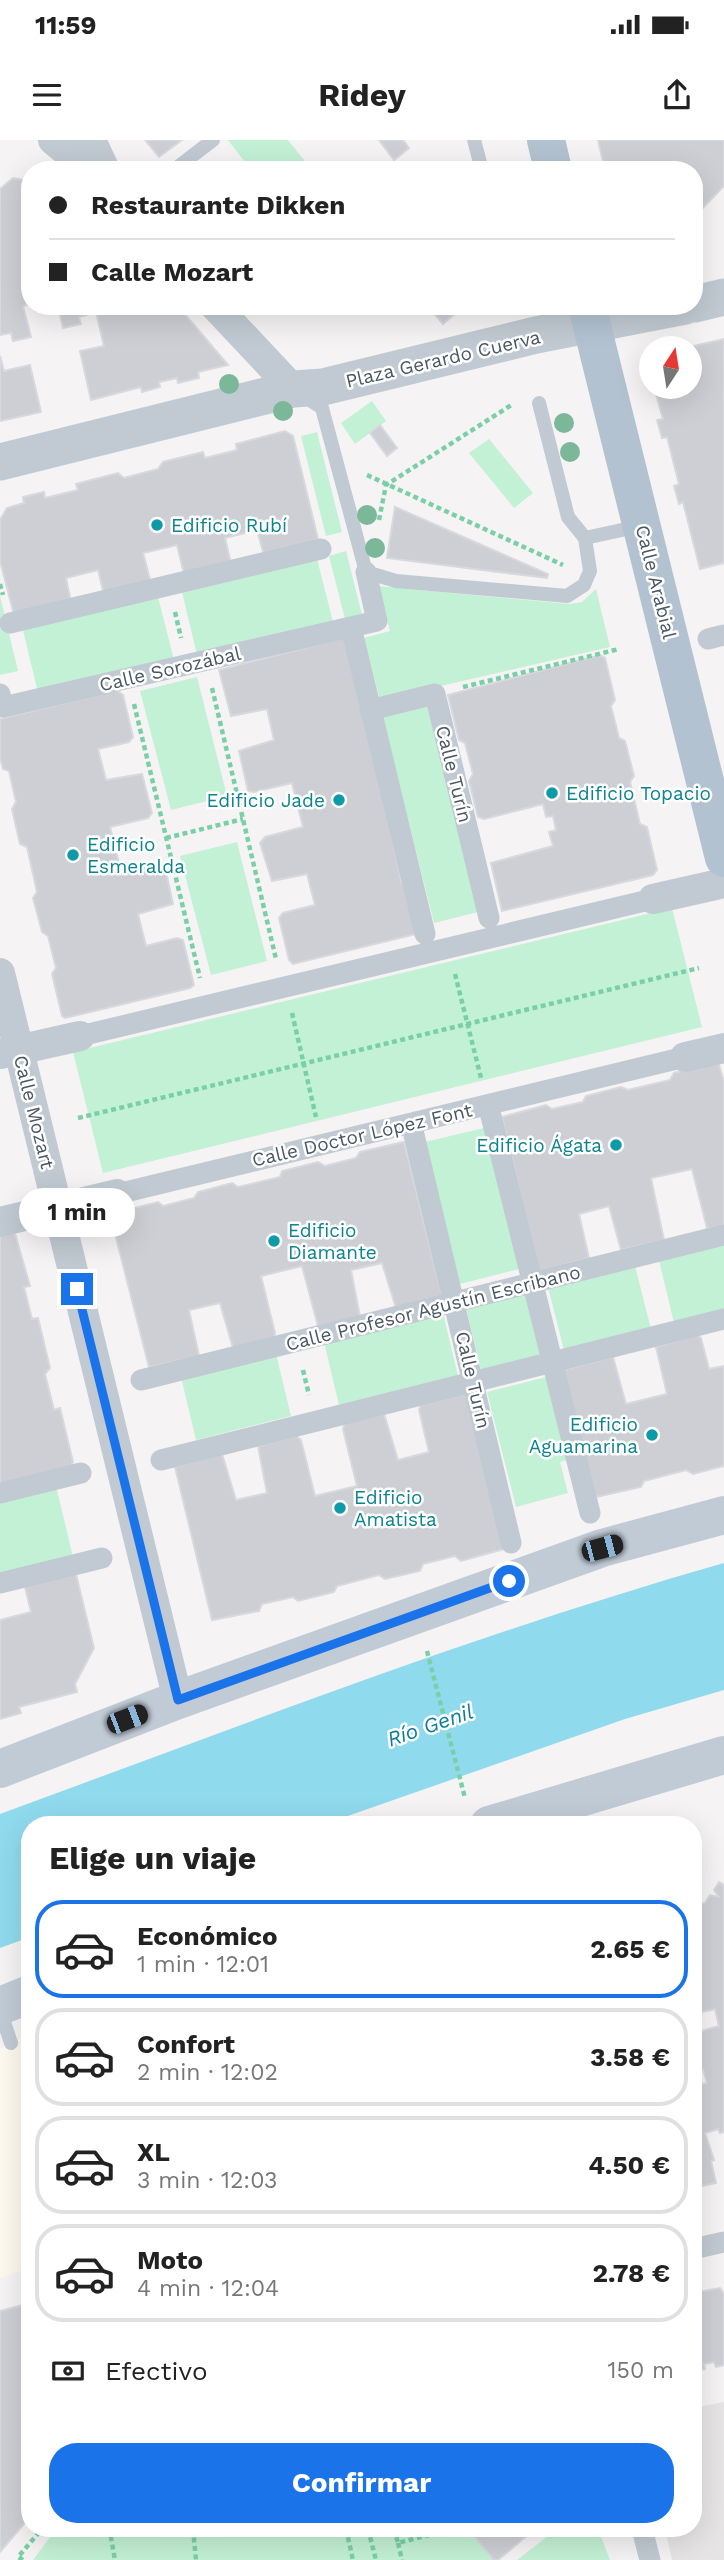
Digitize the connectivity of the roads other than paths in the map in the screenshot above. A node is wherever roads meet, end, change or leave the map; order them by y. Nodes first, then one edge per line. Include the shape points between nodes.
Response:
1 (53, 140) edge
2 (91, 140) edge
3 (213, 140) edge
4 (474, 140) edge
5 (546, 140) edge
6 (78, 161) edge
7 (102, 161) edge
8 (186, 161) edge
9 (480, 161) edge
10 (552, 161) edge
11 (724, 297) edge
12 (703, 302) edge
13 (223, 315) edge
14 (589, 316) edge
15 (293, 390) junction
16 (539, 403) dead end
17 (0, 462) edge
18 (642, 526) junction
19 (585, 538) junction
20 (321, 549) dead end
21 (366, 572) junction
22 (9, 623) dead end
23 (351, 628) junction
24 (0, 694) edge
25 (370, 710) junction
26 (719, 819) edge
27 (724, 858) edge
28 (724, 883) edge
29 (653, 899) joint
30 (489, 918) dead end
31 (425, 934) dead end
32 (0, 973) edge
33 (80, 1036) joint
34 (724, 1048) edge
35 (9, 1052) edge
36 (685, 1057) joint
37 (491, 1116) dead end
38 (414, 1135) dead end
39 (117, 1194) joint
40 (58, 1208) junction
41 (0, 1222) edge
42 (724, 1236) edge
43 (533, 1283) junction
44 (454, 1303) junction
45 (724, 1319) edge
46 (553, 1362) junction
47 (141, 1380) dead end
48 (473, 1382) junction
49 (161, 1460) dead end
50 (81, 1473) dead end
51 (0, 1493) edge
52 (590, 1513) dead end
53 (724, 1515) edge
54 (511, 1544) dead end
55 (102, 1558) dead end
56 (0, 1583) edge
57 (178, 1700) junction
58 (724, 1755) edge
59 (0, 1769) edge
60 (519, 1816) edge
61 (21, 1998) edge
62 (0, 2008) edge
63 (11, 2043) dead end
64 (724, 2242) edge
65 (702, 2247) edge
66 (644, 2537) edge
67 (650, 2560) edge

1 - 6 street
2 - 7 street
3 - 8 lane
4 - 9 lane
5 - 10 main road
11 - 12 street
13 - 15 street
14 - 15 street, Plaza Gerardo Cuerva via 510,341 323,387
14 - 18 main road, Calle Arabial
15 - 17 street, Plaza Gerardo Cuerva
15 - 21 lane via 321,408
16 - 19 lane via 568,517
18 - 19 lane
18 - 26 main road, Calle Arabial
19 - 21 lane via 590,571 584,586 567,596 396,581
20 - 22 street
21 - 23 street via 377,621
23 - 24 street, Calle Sorozábal via 3,707
23 - 25 street
25 - 30 street, Calle Turín via 435,694
25 - 31 street
26 - 27 main road, Calle Arabial
28 - 29 street
29 - 33 street
32 - 35 street, Calle Mozart
33 - 35 street
34 - 36 street, Calle Doctor López Font
35 - 40 street, Calle Mozart
36 - 39 street, Calle Doctor López Font
37 - 43 street
38 - 44 street, Calle Turín
39 - 40 street, Calle Doctor López Font
40 - 41 street, Calle Doctor López Font
40 - 57 street, Calle Mozart
42 - 43 street, Calle Profesor Agustín Escribano
43 - 44 street, Calle Profesor Agustín Escribano
43 - 46 street
44 - 47 street, Calle Profesor Agustín Escribano
44 - 48 street, Calle Turín
45 - 46 street
46 - 48 street
46 - 52 street
48 - 49 street
48 - 54 street, Calle Turín
50 - 51 street
53 - 57 main road via 602,1548
55 - 56 street
57 - 59 main road
58 - 60 main road
61 - 62 main road
62 - 63 lane
64 - 65 street
66 - 67 street

